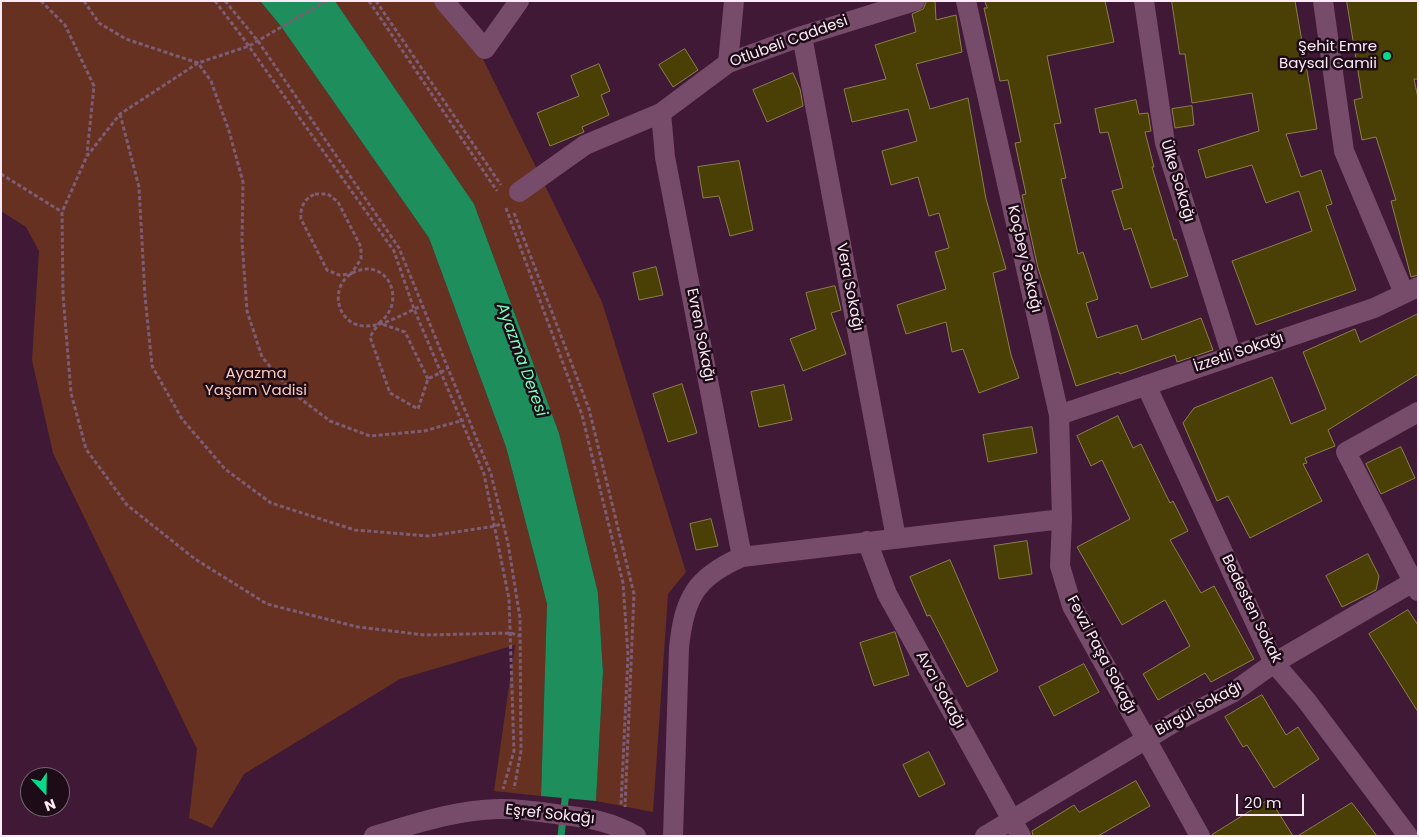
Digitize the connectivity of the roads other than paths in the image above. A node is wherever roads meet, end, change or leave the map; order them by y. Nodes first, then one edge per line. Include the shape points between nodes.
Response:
1 (444, 1) edge
2 (519, 1) edge
3 (734, 1) edge
4 (915, 1) edge
5 (966, 1) edge
6 (1144, 1) edge
7 (1322, 1) edge
8 (891, 4) edge
9 (802, 36) junction
10 (728, 63) junction
11 (661, 113) junction
12 (509, 200) road end
13 (1411, 290) edge
14 (1232, 356) junction
15 (1146, 385) junction
16 (1418, 412) edge
17 (1059, 414) junction
18 (1062, 519) junction
19 (896, 538) junction
20 (867, 541) junction
21 (742, 557) junction
22 (1415, 586) edge
23 (1274, 663) junction
24 (1146, 739) junction
25 (620, 828) edge
26 (1017, 828) edge
27 (374, 836) edge
28 (674, 836) edge
29 (985, 836) edge
30 (1200, 836) edge
31 (1408, 836) edge

1 - 2 street via 486,50
3 - 10 street
4 - 8 street, Otlubeli Caddesi
5 - 17 street, Koçbey Sokağı
6 - 14 street, Ülke Sokağı via 1165,143
7 - 13 street via 1344,151
8 - 9 street, Otlubeli Caddesi
9 - 10 street, Otlubeli Caddesi
9 - 19 street, Vera Sokağı
10 - 11 street, Otlubeli Caddesi
11 - 12 street, Otlubeli Caddesi via 585,145
11 - 21 street, Evren Sokağı via 665,157
13 - 14 street, İzzetli Sokağı via 1374,308
14 - 15 street, İzzetli Sokağı
15 - 17 street, İzzetli Sokağı
15 - 23 street, Bedesten Sokak
16 - 22 street via 1346,452
17 - 18 street, Koçbey Sokağı
18 - 19 street
18 - 24 street, Fevzi Paşa Sokağı via 1060,566 1072,606
19 - 20 street
20 - 21 street
20 - 26 street, Avcı Sokağı via 887,594
21 - 28 street via 707,577 682,618
22 - 23 street, Birgül Sokağı
23 - 24 street, Birgül Sokağı via 1232,692
23 - 31 street, Bedesten Sokak via 1306,700
24 - 26 street, Birgül Sokağı
24 - 30 street, Fevzi Paşa Sokağı
25 - 27 street, Eşref Sokağı via 509,809 434,818
26 - 29 street, Birgül Sokağı

